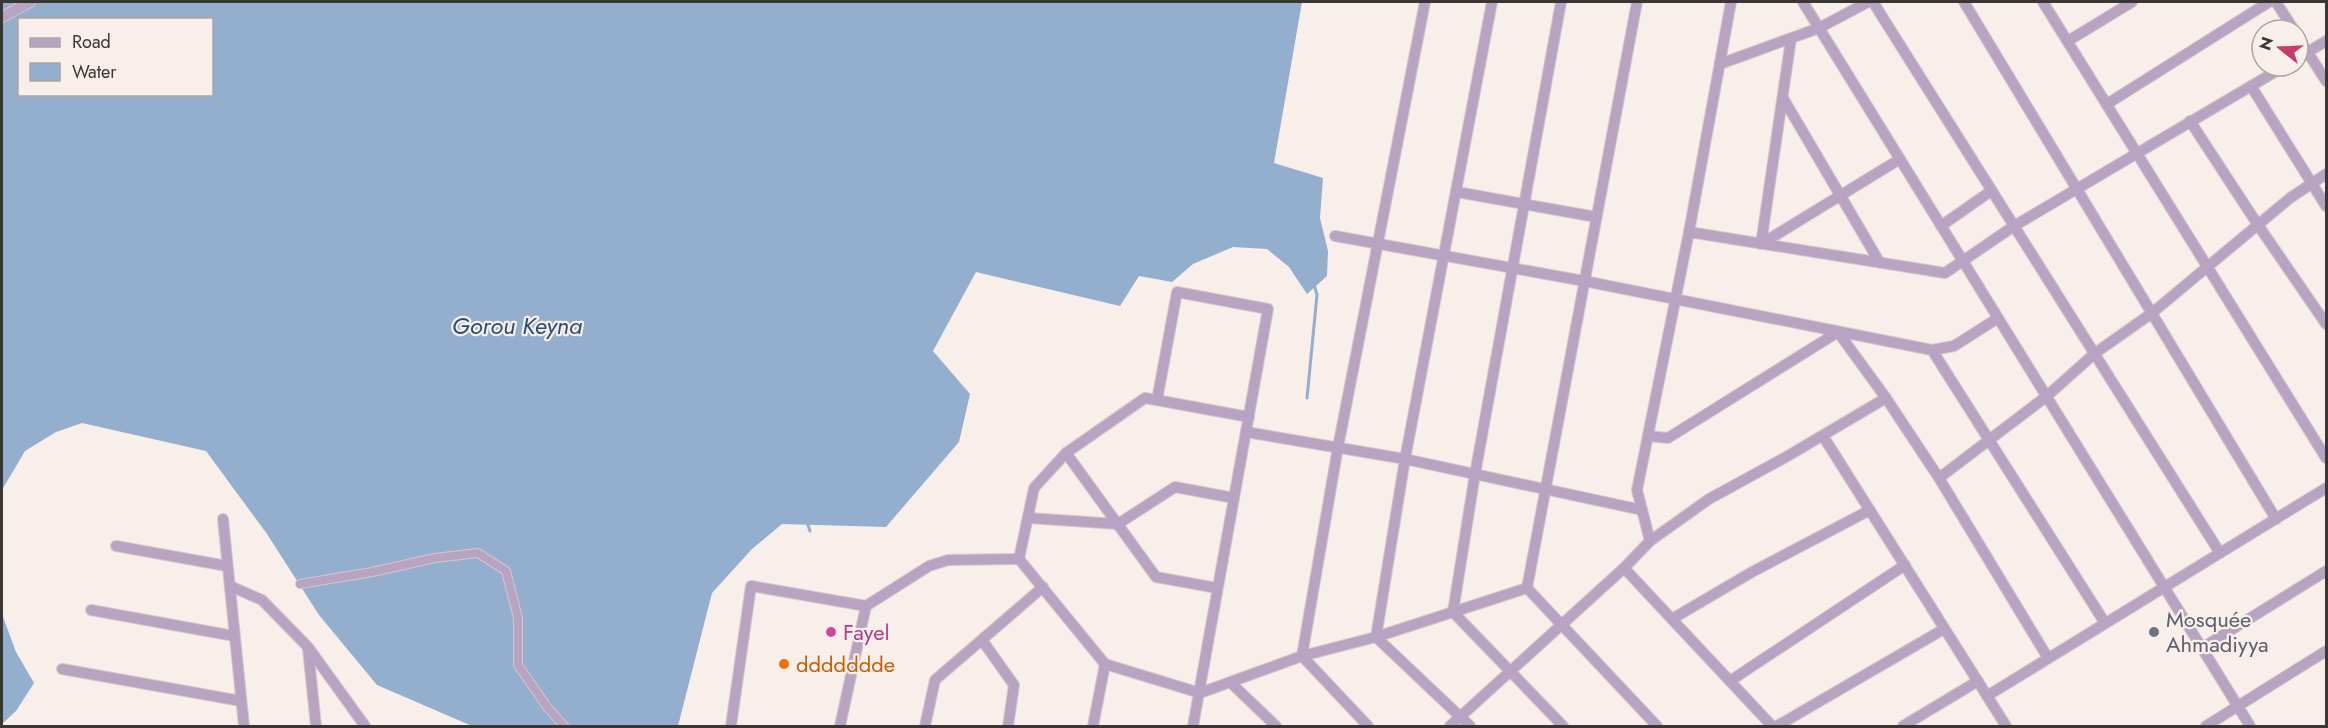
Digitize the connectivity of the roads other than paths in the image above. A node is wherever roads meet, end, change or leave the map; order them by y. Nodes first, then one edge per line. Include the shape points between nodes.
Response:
1 (30, 2) edge
2 (1425, 2) edge
3 (1492, 2) edge
4 (1561, 2) edge
5 (1637, 2) edge
6 (1731, 2) edge
7 (1803, 2) edge
8 (1868, 2) edge
9 (1873, 2) edge
10 (1964, 2) edge
11 (2043, 2) edge
12 (2132, 2) edge
13 (2269, 2) edge
14 (2276, 2) edge
15 (2, 17) edge
16 (2286, 18) edge
17 (1819, 28) junction
18 (1791, 39) junction
19 (2068, 41) junction
20 (2326, 41) edge
21 (2310, 51) edge
22 (2310, 63) edge
23 (1720, 64) junction
24 (2264, 78) edge
25 (2326, 81) edge
26 (2251, 86) junction
27 (1782, 98) junction
28 (2107, 104) junction
29 (2190, 121) junction
30 (2137, 152) junction
31 (1900, 159) junction
32 (2326, 174) edge
33 (2312, 183) junction
34 (2077, 188) junction
35 (1991, 191) junction
36 (1457, 192) junction
37 (1841, 195) junction
38 (1524, 204) junction
39 (2326, 206) edge
40 (1596, 217) junction
41 (2258, 225) junction
42 (1941, 226) junction
43 (2014, 226) junction
44 (1689, 232) junction
45 (1335, 236) dead end
46 (1378, 244) junction
47 (1761, 244) junction
48 (1444, 256) junction
49 (1963, 261) junction
50 (1880, 263) junction
51 (1512, 268) junction
52 (2209, 268) junction
53 (1584, 281) junction
54 (1676, 300) junction
55 (2152, 313) junction
56 (1998, 318) junction
57 (2326, 324) edge
58 (1838, 332) junction
59 (1932, 350) junction
60 (2094, 354) junction
61 (2047, 396) junction
62 (1886, 398) junction
63 (1157, 400) junction
64 (1249, 417) junction
65 (1246, 432) junction
66 (1648, 436) junction
67 (1823, 436) junction
68 (1990, 440) junction
69 (1338, 447) junction
70 (1066, 453) junction
71 (2326, 458) edge
72 (1405, 459) junction
73 (1475, 474) junction
74 (1939, 478) junction
75 (1546, 488) junction
76 (2326, 488) edge
77 (1234, 498) junction
78 (1642, 510) junction
79 (1870, 510) junction
80 (1028, 518) junction
81 (223, 519) dead end
82 (2276, 519) junction
83 (1118, 524) junction
84 (1650, 541) junction
85 (116, 546) dead end
86 (2220, 553) junction
87 (1019, 559) junction
88 (1905, 565) junction
89 (228, 566) junction
90 (1624, 568) junction
91 (2326, 571) edge
92 (300, 585) dead end
93 (230, 586) junction
94 (1042, 587) junction
95 (2164, 587) junction
96 (1217, 588) junction
97 (1527, 588) junction
98 (866, 606) junction
99 (92, 610) dead end
100 (1453, 612) junction
101 (1672, 619) junction
102 (2105, 623) junction
103 (1562, 625) junction
104 (1944, 629) junction
105 (234, 636) junction
106 (1377, 637) junction
107 (982, 640) junction
108 (308, 647) junction
109 (2202, 648) junction
110 (2326, 651) edge
111 (1302, 656) junction
112 (2048, 658) junction
113 (1105, 664) junction
114 (62, 669) dead end
115 (1511, 671) junction
116 (1730, 681) junction
117 (1978, 681) junction
118 (1231, 683) junction
119 (1200, 693) junction
120 (1987, 696) junction
121 (241, 701) junction
122 (2238, 706) junction
123 (1461, 717) junction
124 (244, 726) edge
125 (316, 726) edge
126 (365, 726) edge
127 (564, 726) edge
128 (731, 726) edge
129 (840, 726) edge
130 (925, 726) edge
131 (1008, 726) edge
132 (1093, 726) edge
133 (1193, 726) edge
134 (1276, 726) edge
135 (1368, 726) edge
136 (1450, 726) edge
137 (1470, 726) edge
138 (1563, 726) edge
139 (1657, 726) edge
140 (1772, 726) edge
141 (1777, 726) edge
142 (1903, 726) edge
143 (2006, 726) edge
144 (2206, 726) edge
145 (2250, 726) edge

1 - 15 street
2 - 46 street
3 - 36 street
4 - 38 street
5 - 40 street
6 - 23 street
7 - 17 street
8 - 17 street
9 - 35 street
10 - 34 street
11 - 19 street
12 - 19 street
13 - 28 street
14 - 16 street
17 - 18 street
17 - 31 street
18 - 23 street
18 - 27 street
19 - 28 street
20 - 21 street
22 - 25 street
23 - 44 street
24 - 26 street
26 - 29 street
26 - 33 street
27 - 37 street
27 - 47 street
28 - 30 street
29 - 30 street
29 - 41 street
30 - 34 street
30 - 52 street
31 - 37 street
31 - 42 street
32 - 33 street
33 - 39 street
33 - 41 street
34 - 43 street
34 - 55 street
35 - 42 street
35 - 43 street
36 - 38 street
36 - 48 street
37 - 47 street
37 - 50 street
38 - 40 street
38 - 51 street
40 - 53 street
41 - 52 street
41 - 57 street
42 - 49 street
43 - 49 street
43 - 60 street
44 - 47 street
44 - 54 street
45 - 46 street
46 - 48 street
46 - 69 street
47 - 50 street
48 - 51 street
48 - 72 street
49 - 50 street via 1945,273
49 - 56 street
51 - 53 street
51 - 73 street
52 - 55 street
52 - 71 street
53 - 54 street
53 - 75 street
54 - 58 street
54 - 66 street
55 - 60 street
55 - 82 street
56 - 59 street via 1954,346
56 - 61 street
58 - 59 street
58 - 62 street
58 - 66 street via 1668,438
59 - 68 street
60 - 61 street
60 - 86 street
61 - 68 street
61 - 95 street
62 - 67 street
62 - 74 street
63 - 64 street
63 - 64 street via 1177,292 1268,309
63 - 70 street via 1145,398
64 - 65 street
65 - 69 street
65 - 77 street
66 - 78 street via 1637,490
67 - 79 street
67 - 84 street via 1709,499
68 - 74 street
68 - 102 street
69 - 72 street
69 - 111 street
70 - 80 street via 1034,488
70 - 83 street
72 - 73 street
72 - 106 street
73 - 75 street
73 - 100 street
74 - 112 street
75 - 78 street
75 - 97 street
76 - 82 street
77 - 83 street via 1175,487
77 - 96 street
78 - 84 street
79 - 88 street
79 - 101 street
80 - 83 street
80 - 87 street
81 - 89 street
82 - 86 street
83 - 96 street via 1156,577
84 - 90 street
85 - 89 street
86 - 95 street
87 - 94 street
87 - 98 street via 948,561 929,566
88 - 104 street
88 - 116 street
89 - 93 street
90 - 101 street
90 - 103 street
91 - 109 street
92 - 127 street via 478,553 507,571 518,618 518,665
93 - 105 street
93 - 108 street via 262,600
94 - 107 street
94 - 113 street
95 - 102 street
95 - 109 street
96 - 119 street
97 - 100 street
97 - 103 street
98 - 128 street via 751,586
98 - 129 street
99 - 105 street
100 - 106 street
100 - 115 street
101 - 116 street
102 - 112 street
103 - 115 street
103 - 139 street
104 - 117 street
104 - 141 street
105 - 121 street
106 - 111 street
106 - 123 street
107 - 130 street via 935,680
107 - 131 street via 1014,686
108 - 125 street
108 - 126 street
109 - 122 street
110 - 122 street
111 - 118 street
111 - 135 street
112 - 120 street
113 - 119 street
113 - 132 street
114 - 121 street
115 - 123 street
115 - 138 street
116 - 140 street
117 - 120 street
117 - 142 street
118 - 119 street
118 - 134 street
119 - 133 street
120 - 143 street
121 - 124 street
122 - 144 street
122 - 145 street
123 - 136 street
123 - 137 street

